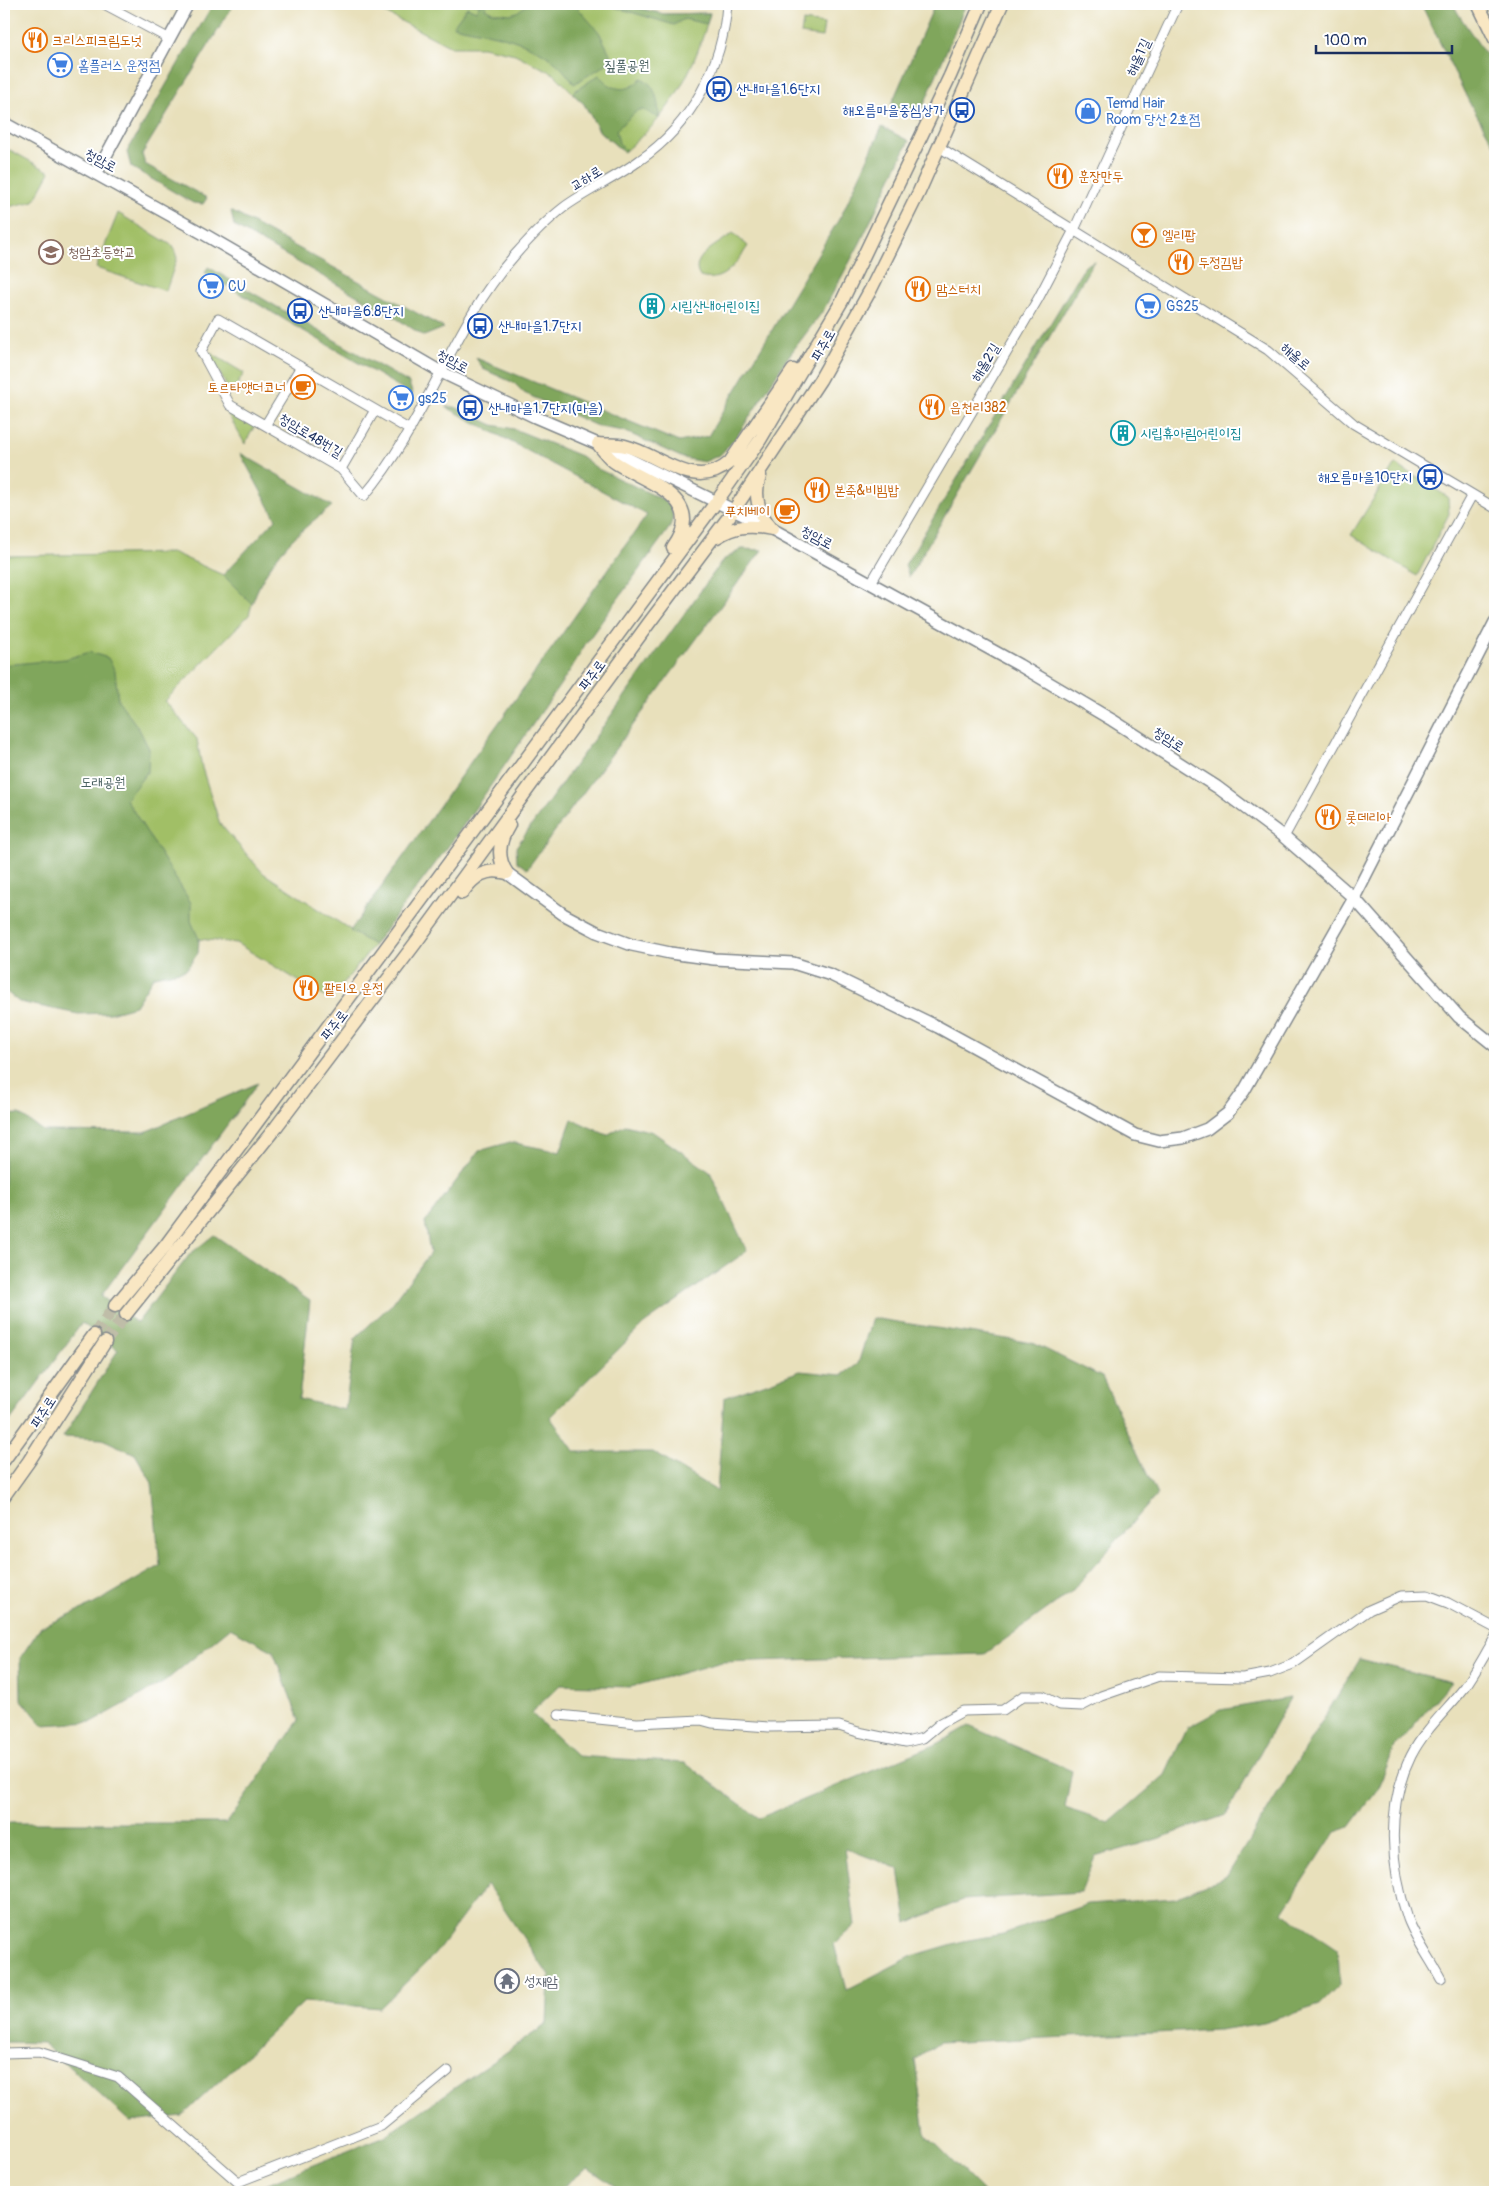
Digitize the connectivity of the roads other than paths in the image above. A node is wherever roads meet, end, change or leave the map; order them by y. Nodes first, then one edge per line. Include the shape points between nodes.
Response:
1 (188, 4) edge
2 (727, 4) edge
3 (981, 4) edge
4 (1002, 4) edge
5 (1178, 4) edge
6 (1474, 4) edge
7 (1478, 4) edge
8 (109, 5) edge
9 (1488, 24) junction
10 (168, 38) junction
11 (1495, 39) edge
12 (4, 124) edge
13 (939, 146) junction
14 (96, 174) junction
15 (1074, 230) junction
16 (821, 338) junction
17 (300, 368) junction
18 (441, 372) junction
19 (375, 410) junction
20 (266, 424) junction
21 (410, 430) junction
22 (598, 444) junction
23 (765, 464) junction
24 (341, 469) junction
25 (1472, 495) junction
26 (717, 501) junction
27 (1495, 508) edge
28 (734, 510) junction
29 (772, 529) junction
30 (705, 548) junction
31 (871, 582) junction
32 (1495, 622) edge
33 (602, 655) junction
34 (521, 798) junction
35 (1284, 838) junction
36 (507, 873) junction
37 (1354, 898) junction
38 (422, 934) junction
39 (1495, 1046) edge
40 (115, 1306) tunnel mouth
41 (126, 1314) tunnel mouth
42 (94, 1335) tunnel mouth
43 (105, 1342) tunnel mouth
44 (4, 1460) edge
45 (4, 1496) edge
46 (1495, 1628) edge
47 (1495, 1638) edge
48 (559, 1715) dead end
49 (1441, 1979) dead end
50 (4, 2053) edge
51 (448, 2071) dead end

1 - 10 street
2 - 18 street, 교하로 via 712,70 675,132 640,161 563,208 537,231 513,257 472,313
3 - 16 main road, 파주로 via 950,76
4 - 13 main road, 파주로
5 - 15 street, 해올1길
6 - 9 main road
7 - 9 main road
8 - 10 street
9 - 11 main road
10 - 14 street
12 - 14 street, 청암로
13 - 15 street, 해올로
13 - 23 main road, 파주로 via 872,289 820,380
14 - 18 street, 청암로
15 - 25 street, 해올로 via 1268,350 1354,424
15 - 31 street, 해올2길 via 1038,299
16 - 22 main road via 797,362 730,462 722,469 706,475 688,473 625,446
16 - 26 main road, 파주로 via 760,440
17 - 19 street, 청암로48번길
17 - 20 street, 청암로48번길
17 - 20 street, 청암로48번길 via 218,319 201,351 230,405
18 - 21 street, 청암로48번길
18 - 22 street, 청암로
19 - 21 street, 청암로48번길
19 - 24 street, 청암로48번길
20 - 24 street, 청암로48번길
21 - 24 street, 청암로48번길 via 364,496
22 - 26 street, 청암로
22 - 33 main road via 614,463 678,500 683,520 680,539
23 - 28 main road, 파주로
23 - 29 main road via 756,495 758,509
25 - 27 street, 해올로
25 - 35 street
26 - 28 street, 청암로
26 - 33 main road, 파주로
28 - 29 street, 청암로
28 - 30 main road, 파주로
29 - 30 main road via 738,527 716,537
29 - 31 street, 청암로
30 - 34 main road, 파주로
31 - 35 street, 청암로 via 1112,720 1218,787
32 - 37 street
33 - 40 main road, 파주로 via 166,1245
34 - 36 main road via 500,843 501,865
34 - 38 main road, 파주로
35 - 37 street, 청암로
36 - 37 street via 563,914 632,945 714,958 793,963 831,975 938,1027 1135,1135 1159,1141 1183,1138 1207,1129 1228,1113 1244,1091
36 - 38 main road via 496,870 483,872 471,880 440,922
37 - 39 street, 청암로 via 1459,1017
38 - 41 main road, 파주로 via 276,1127
42 - 44 main road, 파주로
43 - 45 main road, 파주로
46 - 48 street via 1427,1595 1401,1596 1369,1610 1293,1664 1270,1673 1244,1678 1158,1676 1082,1706 1060,1705 1043,1696 1023,1696 1003,1710 963,1711 923,1738 906,1742 839,1726 769,1727 702,1720 637,1722
47 - 49 street via 1466,1686 1436,1719 1412,1755 1397,1791 1393,1831 1396,1873 1409,1921
50 - 51 street via 39,2052 118,2077 238,2182 381,2126

